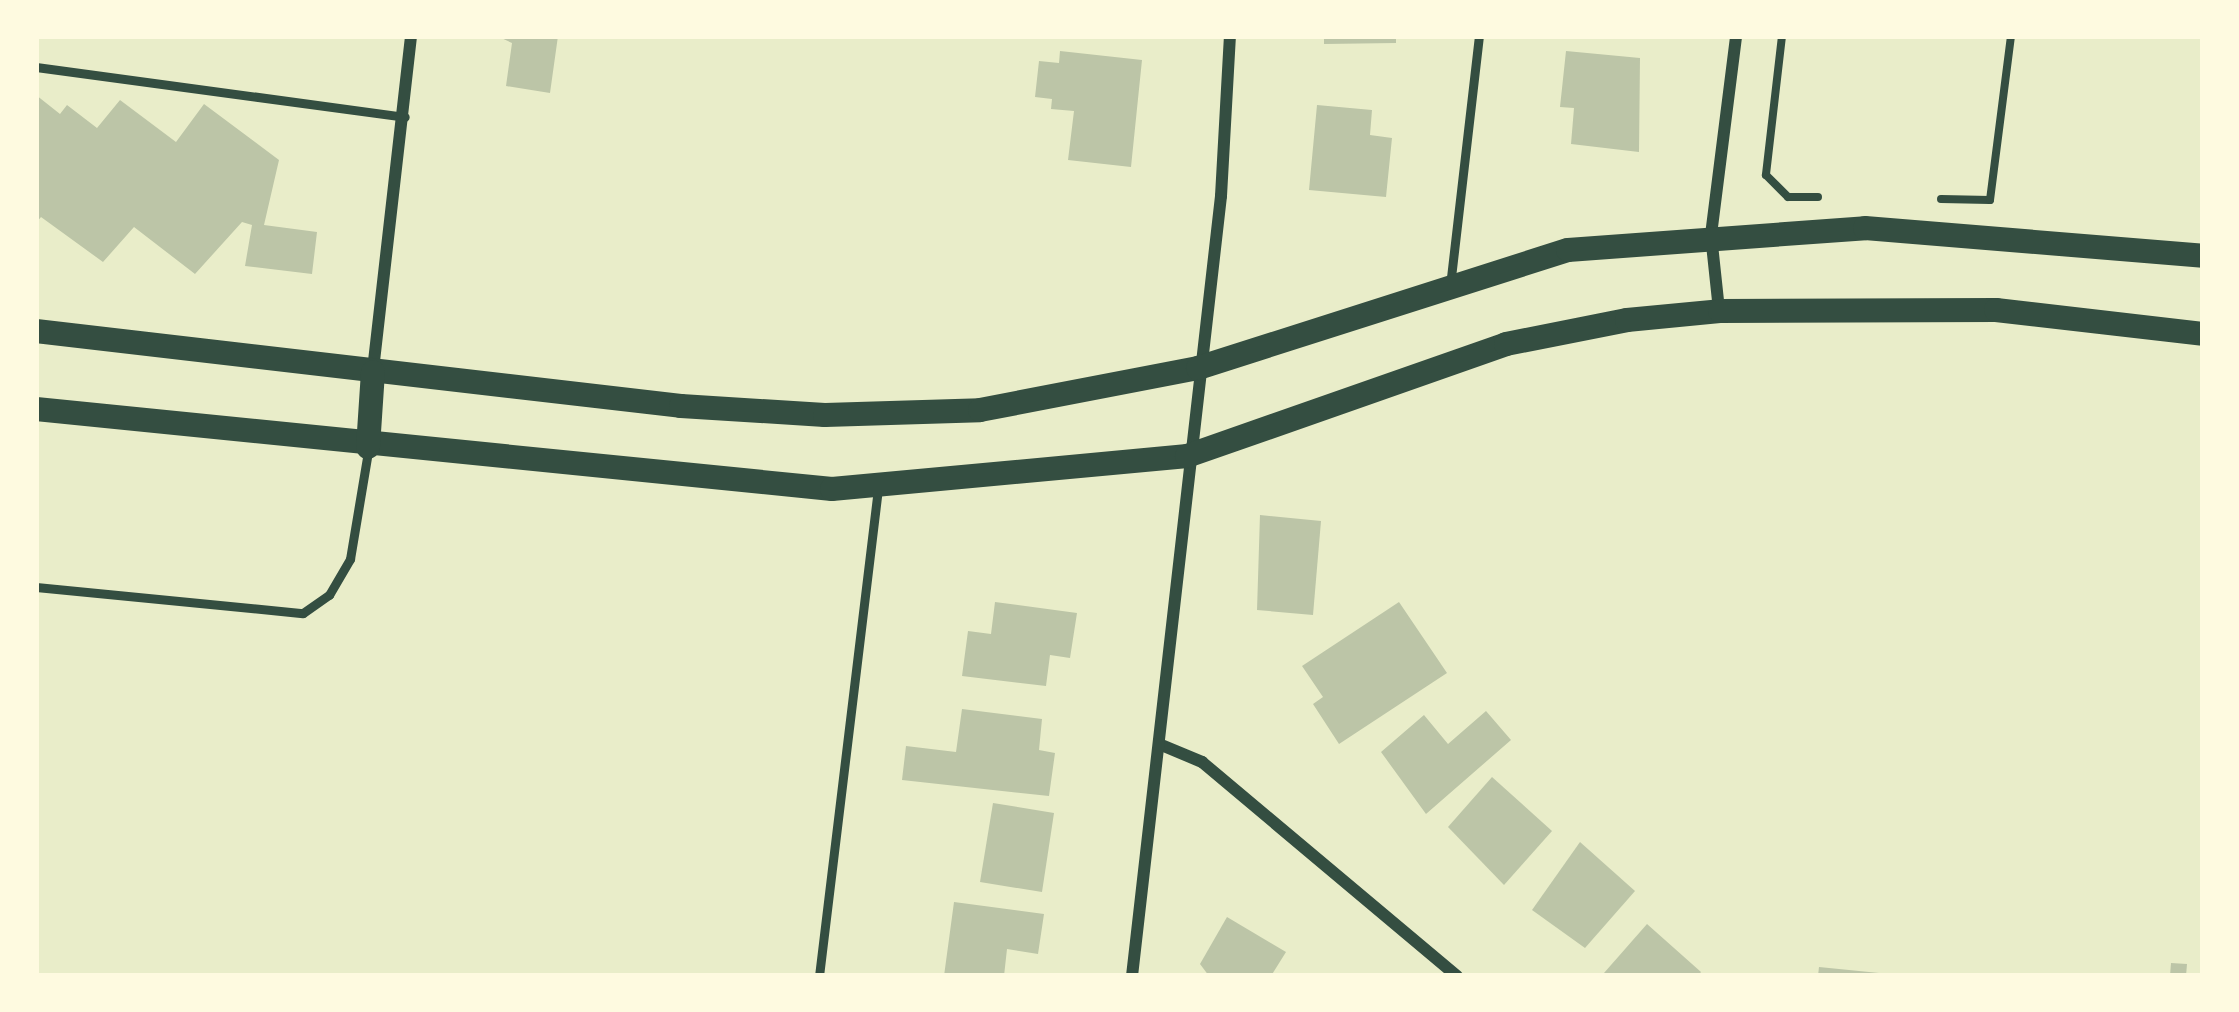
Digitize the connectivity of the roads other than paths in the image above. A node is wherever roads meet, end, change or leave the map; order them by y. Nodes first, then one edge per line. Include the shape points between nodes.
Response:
1 (411, 36) edge
2 (1230, 36) edge
3 (1480, 36) edge
4 (1736, 36) edge
5 (36, 67) edge
6 (405, 117) junction
7 (1712, 235) junction
8 (2203, 256) edge
9 (1450, 286) junction
10 (1720, 311) junction
11 (36, 331) edge
12 (2203, 334) edge
13 (1198, 368) junction
14 (373, 371) junction
15 (36, 409) edge
16 (368, 447) junction
17 (1187, 456) junction
18 (879, 485) junction
19 (36, 587) edge
20 (1159, 744) junction
21 (819, 976) edge
22 (1132, 976) edge
23 (1457, 976) edge

1 - 6 street
2 - 13 street via 1221,196
3 - 9 lane
4 - 7 street
5 - 6 lane
6 - 14 street
7 - 8 main road via 2006,233
7 - 9 main road via 1568,250
7 - 10 street
9 - 13 main road
10 - 12 main road via 1996,310
10 - 17 main road via 1506,344
11 - 14 main road
13 - 14 main road via 980,410 825,415
13 - 17 street
14 - 16 main road
15 - 16 main road
16 - 18 main road via 832,489
16 - 19 lane via 350,560 329,595 303,613
17 - 18 main road
17 - 20 street
18 - 21 lane
20 - 22 street
20 - 23 street via 1202,762

